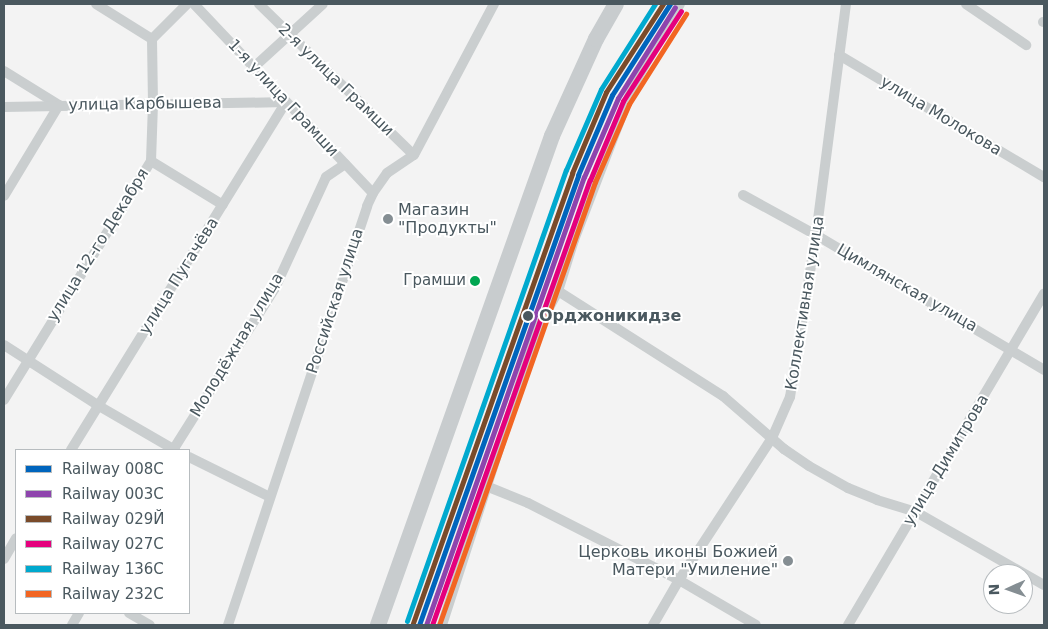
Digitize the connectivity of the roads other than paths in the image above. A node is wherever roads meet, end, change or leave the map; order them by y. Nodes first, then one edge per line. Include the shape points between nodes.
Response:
1 (96, 4) edge
2 (187, 4) edge
3 (194, 4) edge
4 (258, 4) edge
5 (323, 4) edge
6 (494, 4) edge
7 (606, 4) edge
8 (616, 4) edge
9 (680, 4) edge
10 (846, 4) edge
11 (966, 4) edge
12 (289, 34) junction
13 (152, 38) junction
14 (1026, 45) dead end
15 (838, 55) junction
16 (254, 67) junction
17 (4, 71) edge
18 (286, 102) junction
19 (153, 103) junction
20 (59, 105) junction
21 (4, 107) edge
22 (414, 155) junction
23 (151, 161) junction
24 (345, 164) junction
25 (1044, 177) edge
26 (373, 193) junction
27 (743, 195) dead end
28 (4, 196) edge
29 (223, 205) junction
30 (816, 235) junction
31 (558, 291) junction
32 (1044, 294) edge
33 (4, 345) edge
34 (1012, 349) junction
35 (28, 360) junction
36 (1044, 370) edge
37 (4, 400) edge
38 (99, 406) junction
39 (772, 438) junction
40 (72, 449) edge
41 (171, 449) edge
42 (174, 449) edge
43 (190, 457) edge
44 (486, 486) junction
45 (270, 497) junction
46 (916, 512) junction
47 (4, 536) edge
48 (15, 541) edge
49 (4, 559) edge
50 (679, 580) junction
51 (1044, 585) edge
52 (78, 614) edge
53 (131, 614) edge
54 (72, 625) edge
55 (150, 625) edge
56 (228, 625) edge
57 (369, 625) edge
58 (378, 625) edge
59 (442, 625) edge
60 (653, 625) edge
61 (756, 625) edge
62 (848, 625) edge

1 - 13 street
2 - 13 street
3 - 16 street, 1-я улица Грамши
4 - 12 street, 2-я улица Грамши
5 - 12 street
6 - 22 street, Российская улица
7 - 57 main road via 588,35 544,133
8 - 58 main road via 596,39 552,136
9 - 31 street via 631,93 574,240
10 - 15 street, Коллективная улица
11 - 14 street
12 - 16 street
12 - 22 street, 2-я улица Грамши
13 - 19 street, улица 12-го Декабря
15 - 25 street, улица Молокова
15 - 30 street, Коллективная улица
16 - 18 street, 1-я улица Грамши
17 - 20 street
18 - 19 street, улица Карбышева
18 - 24 street, 1-я улица Грамши
18 - 29 street, улица Пугачёва
19 - 20 street, улица Карбышева
19 - 23 street, улица 12-го Декабря
20 - 21 street, улица Карбышева
20 - 28 street
22 - 26 street, Российская улица via 387,173
23 - 29 street
23 - 35 street, улица 12-го Декабря
24 - 26 street, 1-я улица Грамши
24 - 42 street, Молодёжная улица via 326,177 275,288
26 - 45 street, Российская улица
27 - 30 street, Цимлянская улица
29 - 38 street, улица Пугачёва
30 - 34 street, Цимлянская улица
30 - 39 street, Коллективная улица via 790,397
31 - 39 street via 723,396
31 - 44 street via 537,330
32 - 34 street, улица Димитрова
33 - 35 street
34 - 36 street, Цимлянская улица
34 - 46 street, улица Димитрова
35 - 37 street, улица 12-го Декабря
35 - 38 street
38 - 40 street, улица Пугачёва
38 - 41 street
39 - 46 street via 809,466 848,488
39 - 50 street, Коллективная улица
43 - 45 street
44 - 50 street via 528,502
44 - 59 street
45 - 56 street, Российская улица
46 - 51 street
46 - 62 street, улица Димитрова
47 - 48 street
48 - 49 street
50 - 60 street, Коллективная улица
50 - 61 street
52 - 54 street
53 - 55 street

